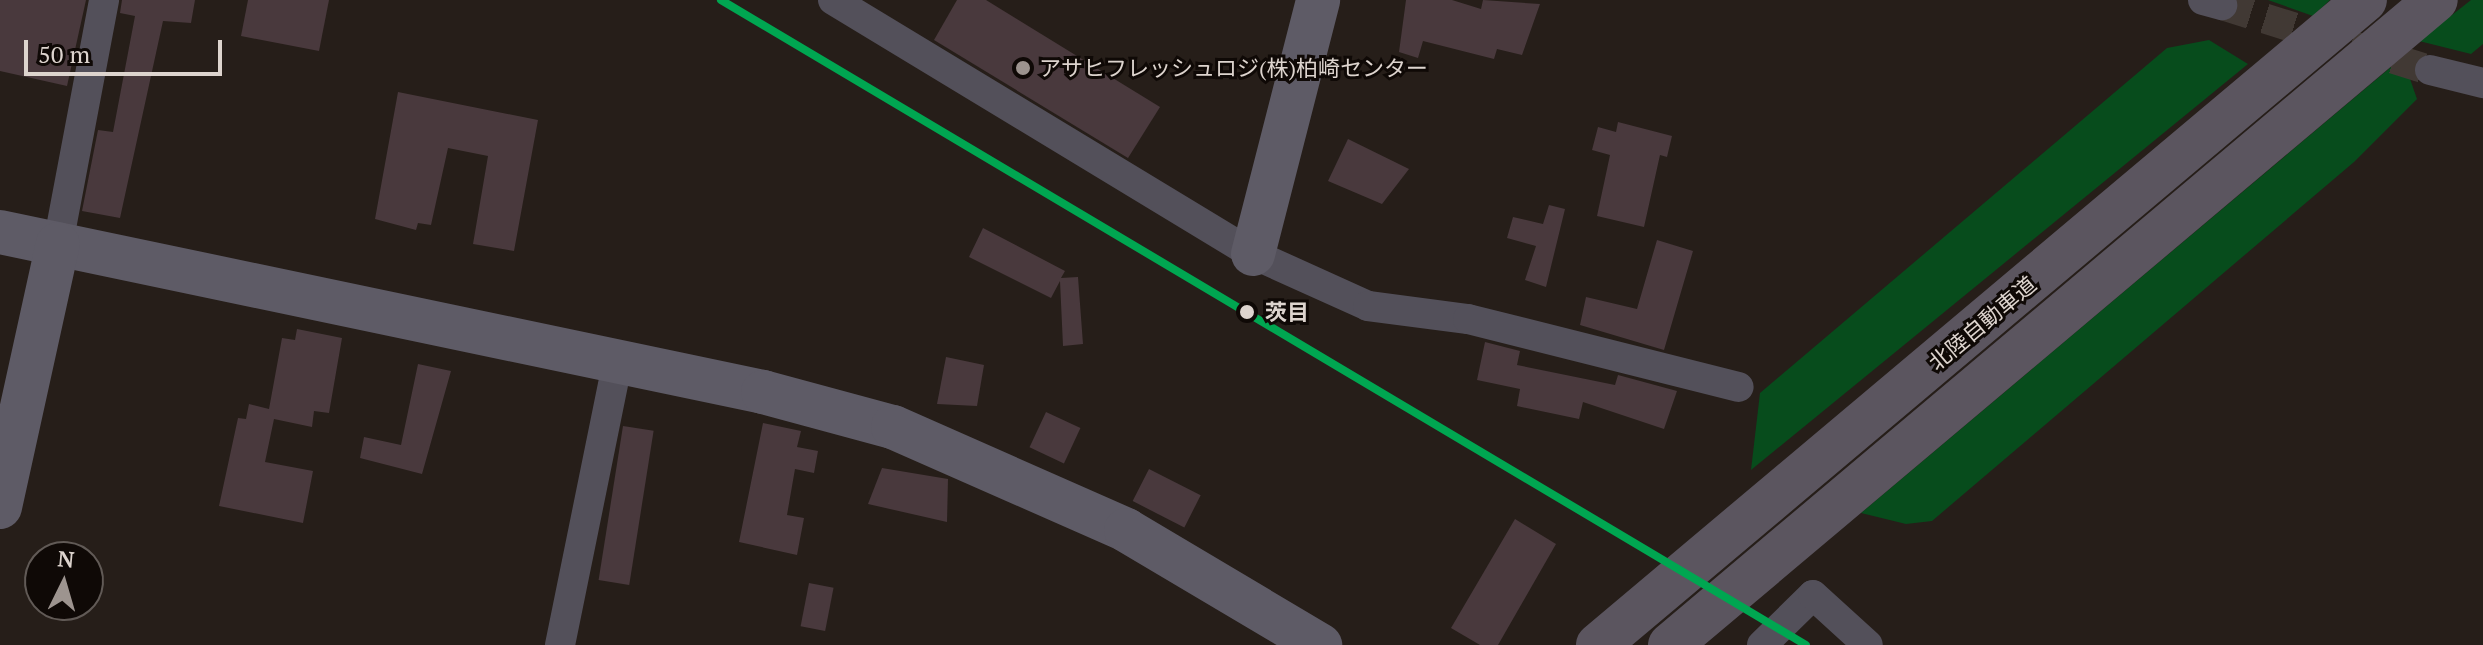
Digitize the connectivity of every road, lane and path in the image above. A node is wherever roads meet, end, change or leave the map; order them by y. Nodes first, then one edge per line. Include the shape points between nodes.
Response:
1 (104, 0) edge
2 (833, 0) edge
3 (1318, 0) edge
4 (2365, 0) edge
5 (2436, 0) edge
6 (2430, 70) tunnel mouth
7 (2483, 83) edge
8 (0, 232) edge
9 (58, 244) junction
10 (1253, 254) junction
11 (618, 361) junction
12 (1739, 387) dead end
13 (0, 507) edge
14 (560, 645) edge
15 (1320, 645) edge
16 (1598, 645) edge
17 (1670, 645) edge
18 (1762, 645) edge
19 (1868, 645) edge

1 - 9 street
2 - 10 street
3 - 10 street
4 - 16 highway, 北陸自動車道
5 - 17 highway, 北陸自動車道
6 - 7 street
8 - 9 street
9 - 11 street
9 - 13 street
10 - 12 street via 1368,306 1468,319
11 - 14 street
11 - 15 street via 893,427 1126,530
18 - 19 street via 1813,595

